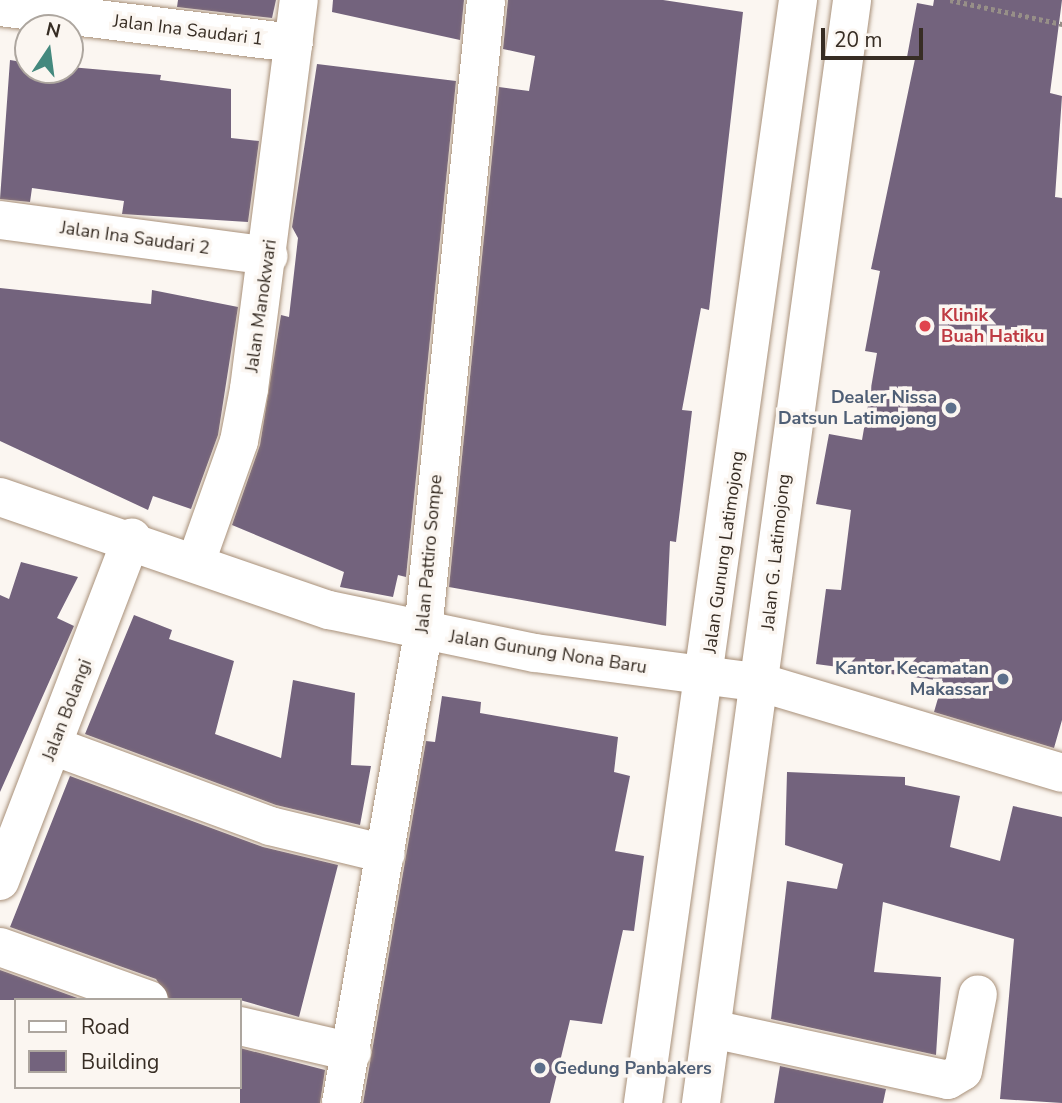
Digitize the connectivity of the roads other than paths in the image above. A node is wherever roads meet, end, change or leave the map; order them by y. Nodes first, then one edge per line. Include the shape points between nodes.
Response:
1 (299, 0) edge
2 (486, 0) edge
3 (797, 0) edge
4 (852, 0) edge
5 (0, 7) edge
6 (294, 43) junction
7 (0, 219) edge
8 (269, 256) junction
9 (0, 496) edge
10 (132, 538) junction
11 (196, 562) junction
12 (423, 631) junction
13 (708, 675) junction
14 (762, 683) junction
15 (53, 746) junction
16 (1062, 774) edge
17 (386, 854) junction
18 (0, 881) edge
19 (0, 947) edge
20 (978, 994) dead end
21 (143, 998) edge
22 (242, 1026) edge
23 (712, 1029) junction
24 (352, 1052) junction
25 (341, 1103) edge
26 (643, 1103) edge
27 (701, 1103) edge

1 - 6 street, Jalan Manokwari
2 - 12 street, Jalan Pattiro Sompe
3 - 13 street, Jalan Gunung Latimojong
4 - 14 street, Jalan G. Latimojong via 789,443
5 - 6 street, Jalan Ina Saudari 1
6 - 8 street, Jalan Manokwari
7 - 8 street, Jalan Ina Saudari 2
8 - 11 street, Jalan Manokwari via 239,441
9 - 10 street, Jalan Gunung Nona Baru
10 - 11 street, Jalan Gunung Nona Baru
10 - 15 street, Jalan Bolangi
11 - 12 street, Jalan Gunung Nona Baru via 329,610
12 - 13 street, Jalan Gunung Nona Baru
12 - 17 street, Jalan Pattiro Sompe
13 - 14 street, Jalan Gunung Nona Baru
13 - 26 street, Jalan Gunung Latimojong
14 - 16 street, Jalan Gunung Nona Baru
14 - 23 street, Jalan G. Latimojong
15 - 17 street via 258,822
15 - 18 street, Jalan Bolangi
17 - 24 street, Jalan Pattiro Sompe
19 - 21 street
20 - 23 street via 963,1071 948,1080
22 - 24 street
23 - 27 street, Jalan G. Latimojong
24 - 25 street, Jalan Pattiro Sompe

